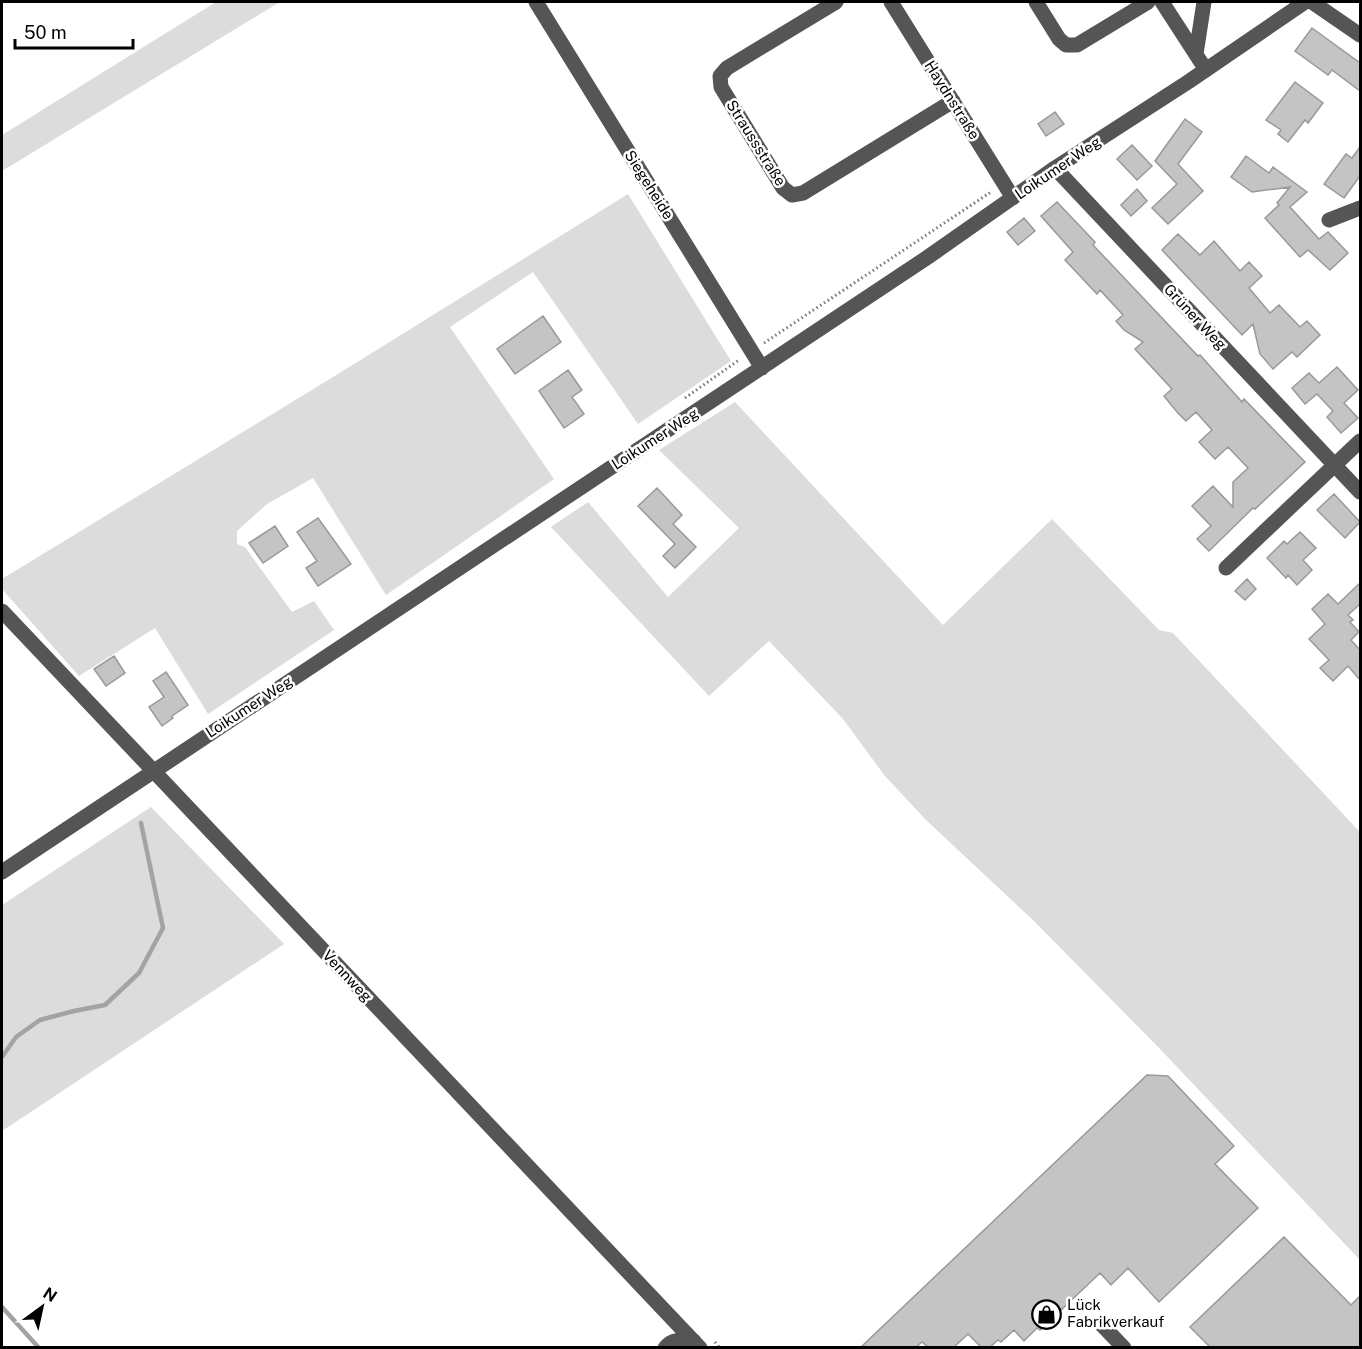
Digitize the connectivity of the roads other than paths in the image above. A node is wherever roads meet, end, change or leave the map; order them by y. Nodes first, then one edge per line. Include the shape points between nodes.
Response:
1 (536, 2) edge
2 (836, 2) edge
3 (891, 2) edge
4 (1036, 2) edge
5 (1148, 2) edge
6 (1162, 2) edge
7 (1204, 2) edge
8 (1305, 2) edge
9 (1312, 2) edge
10 (1360, 35) edge
11 (1196, 54) junction
12 (1206, 70) junction
13 (953, 101) junction
14 (1055, 168) junction
15 (1012, 198) junction
16 (1360, 207) edge
17 (1329, 220) dead end
18 (762, 368) junction
19 (1360, 441) edge
20 (1335, 465) junction
21 (1360, 492) edge
22 (1226, 568) dead end
23 (2, 611) edge
24 (153, 770) junction
25 (2, 872) edge
26 (1102, 1325) dead end
27 (697, 1344) edge
28 (664, 1347) edge
29 (1124, 1347) edge

1 - 18 street, Siegeheide
2 - 13 street, Straussstraße via 726,68 720,76 721,87 783,188 792,195 803,193
3 - 13 street, Haydnstraße
4 - 5 street via 1059,39 1066,45 1077,45
6 - 11 street
7 - 11 street
8 - 12 street, Loikumer Weg
9 - 10 street
11 - 12 street
12 - 14 street, Loikumer Weg
13 - 15 street, Haydnstraße
14 - 15 street, Loikumer Weg
14 - 20 street, Grüner Weg
15 - 18 street, Loikumer Weg
16 - 17 street
18 - 24 street, Loikumer Weg
19 - 20 street
20 - 21 street, Grüner Weg
20 - 22 street
23 - 24 street, Vennweg
24 - 25 street, Loikumer Weg
24 - 27 street, Vennweg
26 - 29 street
27 - 28 street, Vennweg via 679,1340

